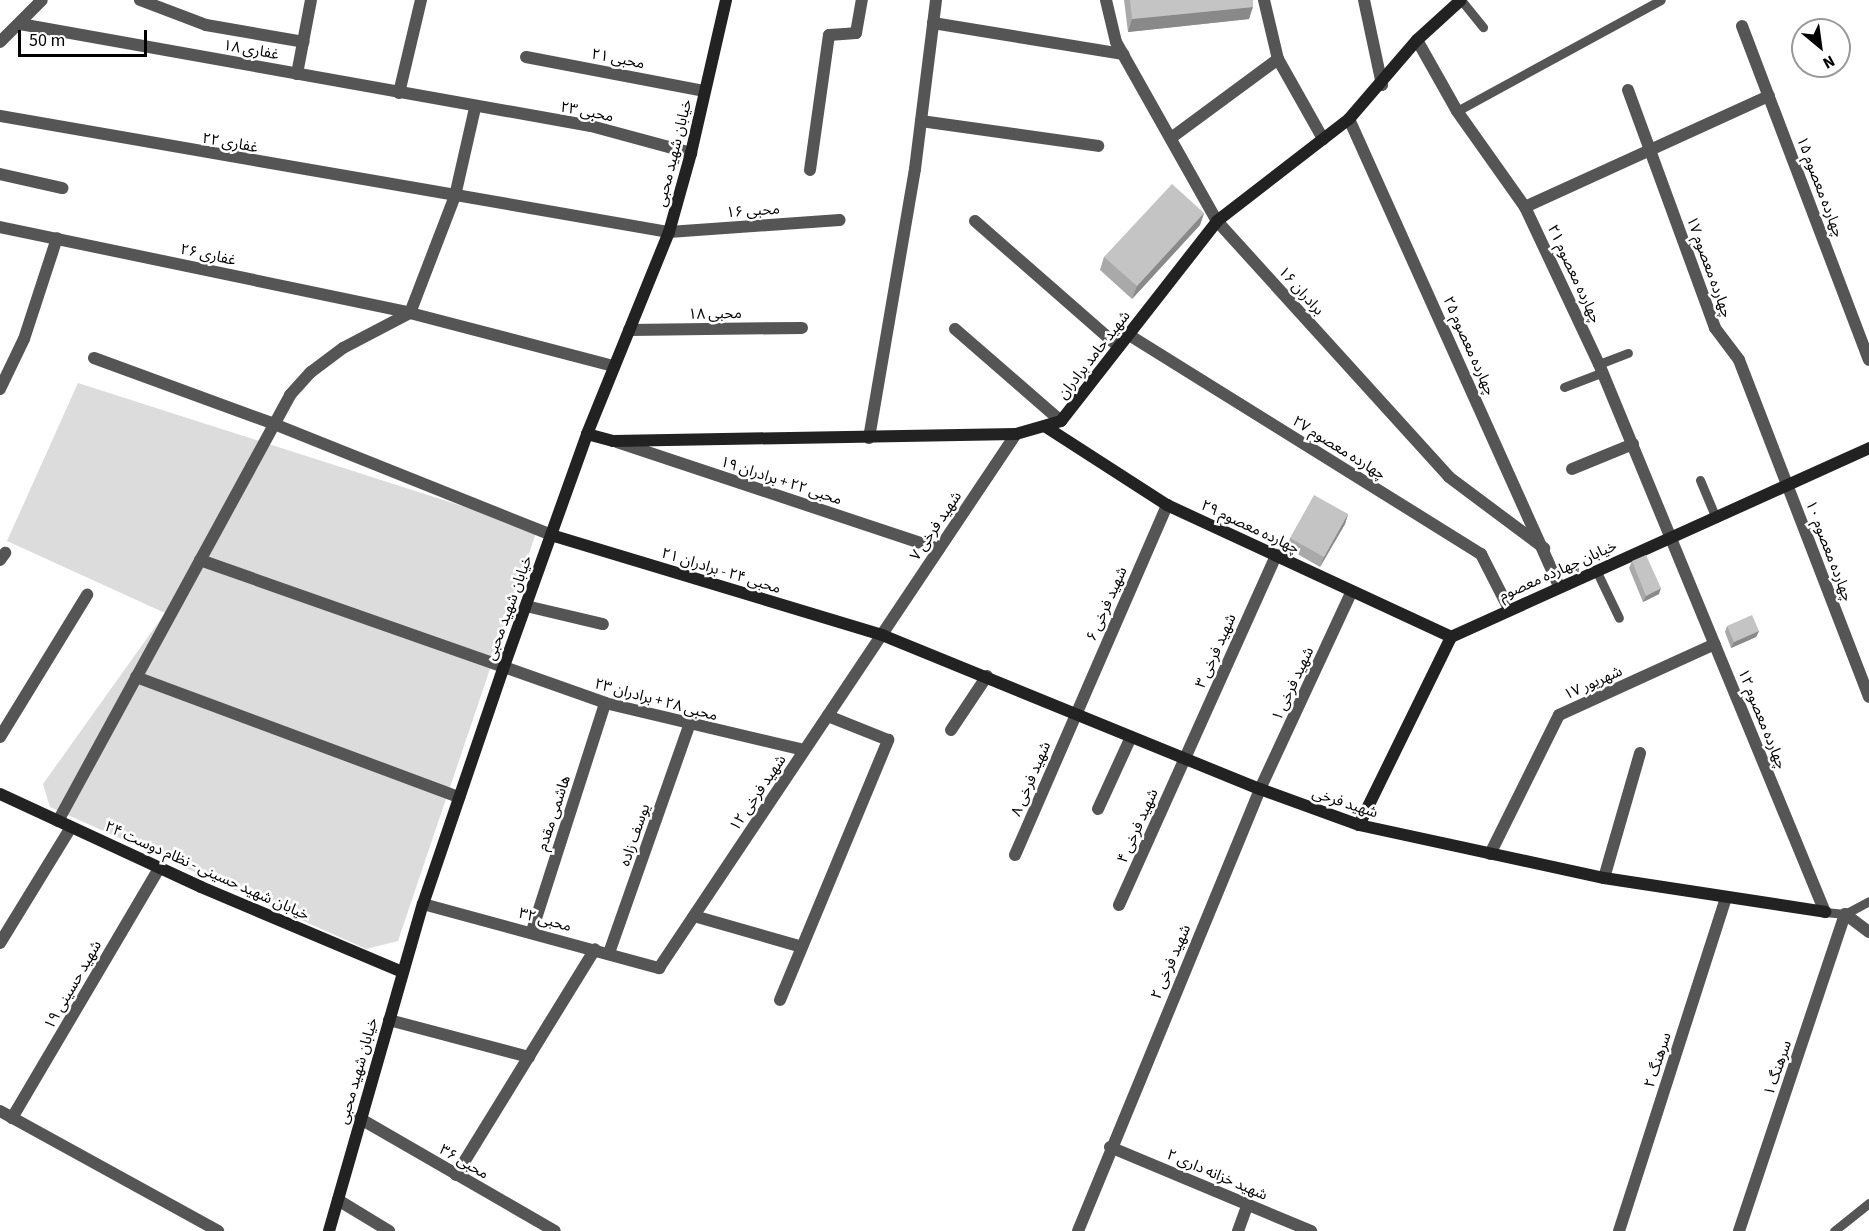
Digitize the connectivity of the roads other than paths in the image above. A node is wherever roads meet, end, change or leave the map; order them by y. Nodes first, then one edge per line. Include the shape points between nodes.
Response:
1 (42, 0) edge
2 (140, 0) edge
3 (311, 0) edge
4 (420, 0) edge
5 (726, 0) edge
6 (862, 0) edge
7 (936, 0) edge
8 (1106, 0) edge
9 (1264, 0) edge
10 (1364, 0) edge
11 (1461, 0) edge
12 (1661, 0) edge
13 (933, 23) junction
14 (20, 24) junction
15 (1743, 26) dead end
16 (1483, 27) dead end
17 (1417, 40) junction
18 (0, 42) edge
19 (304, 42) junction
20 (1123, 54) junction
21 (526, 57) dead end
22 (1278, 59) junction
23 (297, 74) junction
24 (1382, 86) junction
25 (1628, 90) dead end
26 (705, 91) junction
27 (399, 93) junction
28 (1769, 96) junction
29 (475, 108) junction
30 (1457, 111) junction
31 (0, 116) edge
32 (1349, 119) junction
33 (921, 121) junction
34 (1171, 138) junction
35 (1323, 139) junction
36 (1098, 146) dead end
37 (1649, 149) junction
38 (691, 153) junction
39 (810, 170) dead end
40 (0, 174) edge
41 (62, 188) dead end
42 (455, 196) junction
43 (1525, 207) junction
44 (840, 220) dead end
45 (975, 221) dead end
46 (1217, 221) junction
47 (0, 227) edge
48 (669, 232) junction
49 (57, 238) junction
50 (410, 313) junction
51 (802, 328) dead end
52 (955, 329) dead end
53 (629, 330) junction
54 (1129, 334) junction
55 (1119, 347) junction
56 (1628, 353) dead end
57 (94, 358) dead end
58 (1869, 360) edge
59 (614, 366) junction
60 (1601, 368) junction
61 (1564, 387) dead end
62 (0, 389) edge
63 (1061, 421) junction
64 (274, 424) junction
65 (1046, 427) junction
66 (587, 434) junction
67 (1016, 434) junction
68 (869, 438) junction
69 (613, 441) junction
70 (1633, 444) junction
71 (1869, 448) edge
72 (1572, 469) dead end
73 (1700, 480) dead end
74 (1787, 482) junction
75 (1167, 505) junction
76 (1716, 518) junction
77 (551, 535) junction
78 (1672, 538) junction
79 (1544, 548) junction
80 (939, 549) junction
81 (1276, 555) junction
82 (200, 560) junction
83 (1596, 570) junction
84 (1559, 586) junction
85 (1352, 591) junction
86 (87, 595) dead end
87 (526, 606) junction
88 (1509, 609) junction
89 (1619, 618) dead end
90 (603, 624) dead end
91 (882, 635) junction
92 (1451, 637) junction
93 (1715, 644) junction
94 (503, 669) junction
95 (1865, 673) edge
96 (987, 676) junction
97 (136, 677) junction
98 (1869, 697) edge
99 (605, 703) junction
100 (1075, 715) junction
101 (828, 716) junction
102 (689, 726) junction
103 (951, 730) dead end
104 (0, 737) edge
105 (1131, 737) junction
106 (804, 750) junction
107 (1640, 753) dead end
108 (1184, 758) junction
109 (1260, 789) junction
110 (0, 794) edge
111 (459, 797) junction
112 (1098, 808) dead end
113 (58, 821) junction
114 (1359, 825) junction
115 (71, 827) junction
116 (1490, 854) junction
117 (1015, 855) dead end
118 (159, 868) junction
119 (1604, 878) junction
120 (1725, 898) junction
121 (1869, 901) edge
122 (423, 904) junction
123 (1119, 905) dead end
124 (1825, 912) junction
125 (1845, 915) junction
126 (693, 916) junction
127 (532, 931) junction
128 (1869, 932) edge
129 (0, 943) edge
130 (802, 947) junction
131 (595, 950) junction
132 (609, 954) junction
133 (659, 968) joint
134 (402, 972) junction
135 (780, 1000) dead end
136 (389, 1020) junction
137 (529, 1057) junction
138 (0, 1111) edge
139 (12, 1118) junction
140 (359, 1118) junction
141 (1110, 1147) junction
142 (456, 1175) junction
143 (338, 1200) junction
144 (1869, 1203) edge
145 (1248, 1204) junction
146 (1834, 1230) edge
147 (218, 1231) edge
148 (329, 1231) edge
149 (389, 1231) edge
150 (555, 1231) edge
151 (1078, 1231) edge
152 (1238, 1231) edge
153 (1311, 1231) edge
154 (1619, 1231) edge
155 (1739, 1231) edge

1 - 14 street
2 - 19 street via 206,25
3 - 19 street
4 - 27 street
5 - 26 street, خیابان شهید محبی
6 - 39 street via 856,33 829,35
7 - 13 street
8 - 20 street, برادران ۱۶ via 1116,42
9 - 22 street
10 - 24 street
11 - 16 lane
11 - 17 street, شهید حامد برادران
12 - 30 lane
13 - 20 street
13 - 33 street
14 - 18 street
14 - 23 street, غفاری ۱۸
15 - 28 street, چهارده معصوم ۱۵
17 - 24 street, شهید حامد برادران
17 - 30 street, چهارده معصوم ۲۱
19 - 23 street
20 - 34 street, برادران ۱۶
21 - 26 street, محبی ۲۱
22 - 34 street
22 - 35 street
23 - 27 street, غفاری ۱۸
24 - 32 street, شهید حامد برادران
25 - 37 street, چهارده معصوم ۱۷
26 - 38 street, خیابان شهید محبی
27 - 29 street, غفاری ۱۸
28 - 37 street
28 - 58 street, چهارده معصوم ۱۵
29 - 38 street, محبی ۲۳ via 591,126
29 - 42 street
30 - 43 street, چهارده معصوم ۲۱
31 - 42 street, غفاری ۲۲
32 - 35 street, شهید حامد برادران
32 - 79 street, چهارده معصوم ۲۵
33 - 36 street
33 - 68 street
34 - 46 street, برادران ۱۶
35 - 46 street, شهید حامد برادران
37 - 43 street
37 - 74 street, چهارده معصوم ۱۷ via 1715,328 1739,360
38 - 48 street, خیابان شهید محبی
40 - 41 street
42 - 48 street, غفاری ۲۲
42 - 50 street
43 - 60 street, چهارده معصوم ۲۱
44 - 48 street, محبی ۱۶
45 - 55 street
46 - 54 street, شهید حامد برادران
46 - 79 street, برادران ۱۶ via 1449,477
47 - 49 street, غفاری ۲۶
48 - 53 street, خیابان شهید محبی
49 - 50 street, غفاری ۲۶
49 - 62 street via 24,339
50 - 59 street, غفاری ۲۶
50 - 64 street via 343,348 310,372 290,395
51 - 53 street, محبی ۱۸
52 - 63 street
53 - 59 street, خیابان شهید محبی
54 - 55 street, شهید حامد برادران
54 - 88 street, چهارده معصوم ۲۷ via 1481,554
55 - 63 street, شهید حامد برادران
56 - 60 lane
57 - 64 street
59 - 66 street, خیابان شهید محبی
60 - 61 lane
60 - 70 street, چهارده معصوم ۲۱
63 - 65 street, شهید حامد برادران
64 - 77 street
64 - 82 street
65 - 67 street, شهید حامد برادران
65 - 75 street, چهارده معصوم ۲۹
66 - 69 street, شهید حامد برادران
66 - 77 street, خیابان شهید محبی
67 - 68 street, شهید حامد برادران
67 - 80 street, شهید فرخی ۷
68 - 69 street, شهید حامد برادران
69 - 80 street, محبی ۲۲ + برادران ۱۹
70 - 72 street
70 - 78 street, چهارده معصوم ۲۱
71 - 74 street, خیابان چهارده معصوم
73 - 76 lane
74 - 76 street, خیابان چهارده معصوم
74 - 95 street, چهارده معصوم ۱۰
75 - 81 street, چهارده معصوم ۲۹
75 - 100 street, شهید فرخی ۶
76 - 78 street, خیابان چهارده معصوم
77 - 87 street, خیابان شهید محبی
77 - 91 street, محبی ۲۴ - برادران ۲۱
78 - 83 street, خیابان چهارده معصوم
78 - 93 street, چهارده معصوم ۱۲
79 - 84 street, چهارده معصوم ۲۵
80 - 91 street, شهید فرخی ۷
81 - 85 street, چهارده معصوم ۲۹
81 - 108 street, شهید فرخی ۳
82 - 94 street, محبی ۲۸ + برادران ۲۳
82 - 97 street
83 - 84 street, خیابان چهارده معصوم
83 - 89 lane
84 - 88 street, خیابان چهارده معصوم
85 - 92 street, چهارده معصوم ۲۹
85 - 109 street, شهید فرخی ۱
86 - 104 street
87 - 90 street
87 - 94 street, خیابان شهید محبی
88 - 92 street, خیابان چهارده معصوم
91 - 96 street, شهید فرخی
91 - 101 street, شهید فرخی ۱۲
92 - 114 street
93 - 116 street, ۱۷ شهریور via 1559,715
93 - 124 street, چهارده معصوم ۱۲
94 - 99 street, محبی ۲۸ + برادران ۲۳
94 - 111 street, خیابان شهید محبی
95 - 98 street, چهارده معصوم ۱۰
96 - 100 street, شهید فرخی
96 - 103 street
97 - 111 street
97 - 113 street
99 - 102 street, محبی ۲۸ + برادران ۲۳
99 - 127 street, هاشمی مقدم
100 - 105 street, شهید فرخی
100 - 117 street, شهید فرخی ۸
101 - 106 street, شهید فرخی ۱۲
101 - 130 street via 888,740
102 - 106 street, محبی ۲۸ + برادران ۲۳
102 - 132 street, یوسف زاده
105 - 108 street, شهید فرخی
105 - 112 street
106 - 126 street, شهید فرخی ۱۲
107 - 119 street
108 - 109 street, شهید فرخی
108 - 123 street, شهید فرخی ۴
109 - 114 street, شهید فرخی
109 - 141 street, شهید فرخی ۲
110 - 113 street, خیابان شهید حسینی - نظام دوست ۲۴
111 - 122 street, خیابان شهید محبی
113 - 115 street, خیابان شهید حسینی - نظام دوست ۲۴
114 - 116 street, شهید فرخی
115 - 118 street, خیابان شهید حسینی - نظام دوست ۲۴
115 - 129 street
116 - 119 street, شهید فرخی
118 - 134 street, خیابان شهید حسینی - نظام دوست ۲۴
118 - 139 street, شهید حسینی ۱۹
119 - 120 street, شهید فرخی
120 - 124 street, شهید فرخی
120 - 154 street, سرهنگ ۲
121 - 125 lane
122 - 127 street, محبی ۳۲
122 - 134 street, خیابان شهید محبی
124 - 125 lane
125 - 128 street
125 - 155 street, سرهنگ ۱
126 - 130 street
126 - 133 street, شهید فرخی ۱۲
127 - 131 street, محبی ۳۲
130 - 135 street
131 - 132 street, محبی ۳۲
131 - 137 street
132 - 133 street, محبی ۳۲
134 - 136 street, خیابان شهید محبی
136 - 137 street
136 - 140 street, خیابان شهید محبی
137 - 142 street
138 - 139 street
139 - 147 street
140 - 142 street, محبی ۳۶
140 - 143 street, خیابان شهید محبی
141 - 145 street, شهید خزانه داری ۲
141 - 151 street, شهید فرخی ۲
142 - 150 street, محبی ۳۶
143 - 148 street, خیابان شهید محبی
143 - 149 street
144 - 146 lane
145 - 152 street
145 - 153 street, شهید خزانه داری ۲

